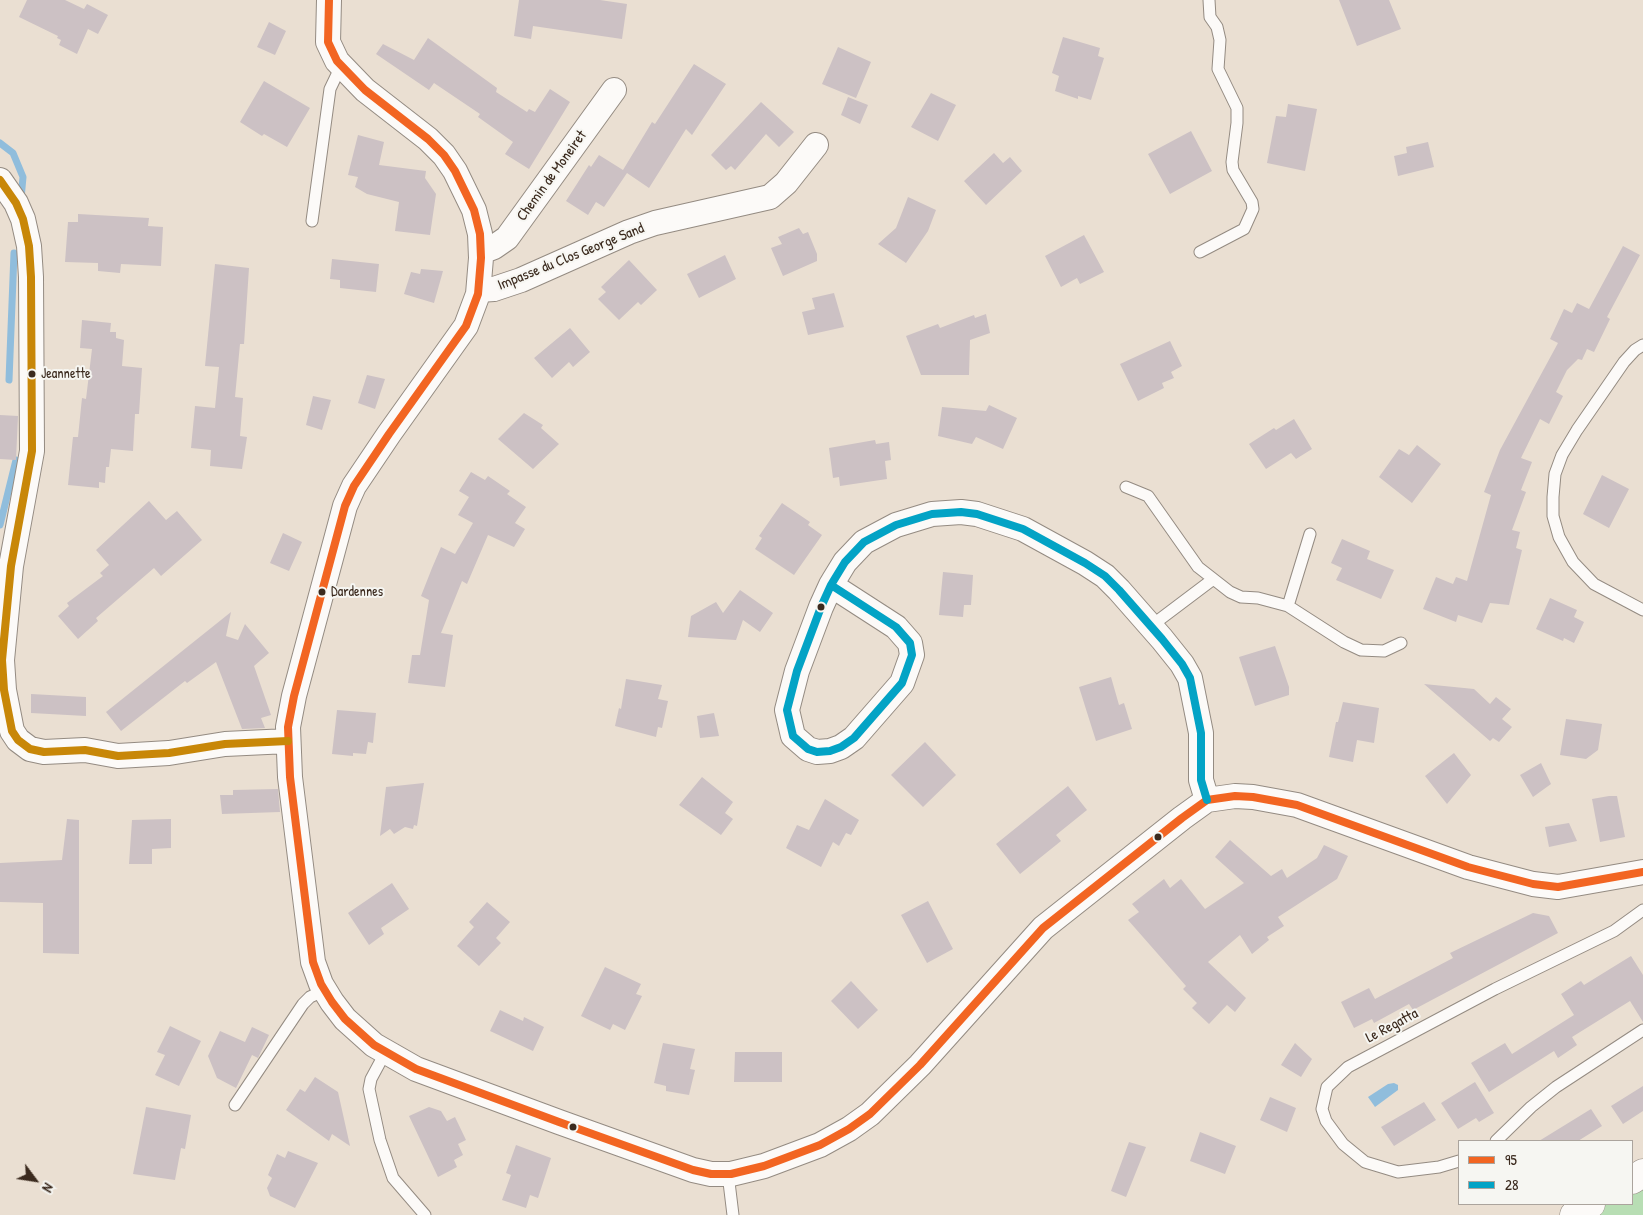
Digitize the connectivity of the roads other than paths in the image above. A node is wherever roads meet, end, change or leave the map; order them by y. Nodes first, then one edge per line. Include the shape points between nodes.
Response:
1 (329, 0) edge
2 (1209, 0) edge
3 (341, 66) junction
4 (614, 90) dead end
5 (816, 145) dead end
6 (0, 180) edge
7 (312, 222) dead end
8 (481, 252) junction
9 (1200, 252) dead end
10 (479, 290) junction
11 (1643, 345) edge
12 (1126, 487) dead end
13 (1310, 534) dead end
14 (1212, 580) junction
15 (831, 585) junction
16 (1288, 606) junction
17 (1643, 610) edge
18 (1151, 626) junction
19 (1401, 643) dead end
20 (288, 742) junction
21 (1207, 800) junction
22 (1643, 872) edge
23 (1643, 910) edge
24 (325, 990) junction
25 (1643, 1030) edge
26 (386, 1052) junction
27 (235, 1105) dead end
28 (1497, 1140) edge
29 (1458, 1161) edge
30 (728, 1174) junction
31 (1590, 1205) edge
32 (425, 1215) edge
33 (733, 1215) edge
34 (1574, 1215) edge

1 - 3 street via 328,42
2 - 9 lane via 1210,17 1220,40 1218,68 1237,108 1233,170 1253,209 1244,229
3 - 7 lane via 330,89
3 - 8 street via 444,155 474,210
4 - 8 street, Chemin de Moneiret via 507,238
5 - 10 street, Impasse du Clos George Sand via 786,183 770,197 655,223 521,280 494,289
6 - 20 street via 20,211 31,272 33,436 4,626 4,690 12,731 30,749 44,752 85,750 118,756 169,753 225,744
8 - 10 street
10 - 20 street via 466,326 384,441 354,486 345,506 294,696
11 - 17 lane via 1624,362 1562,455 1555,474 1553,496 1553,516 1573,562 1594,584
12 - 14 lane via 1148,496 1198,567
13 - 16 lane
14 - 16 lane via 1241,597
14 - 18 lane
15 - 15 street via 896,627 910,643 912,655 902,682 854,738 842,747 817,752 792,736 788,710 797,672
15 - 18 street via 855,550 878,534 913,519 946,512 977,514 1023,530 1085,563 1105,576
16 - 19 lane via 1361,650 1384,651
18 - 21 street via 1190,678 1201,733 1201,780
20 - 24 street via 313,962
21 - 22 street via 1253,796 1297,805 1468,867 1533,884 1558,887
21 - 30 street via 1043,928 920,1065 870,1114 820,1145 764,1166
23 - 29 lane, Le Regatta via 1614,931 1495,989 1348,1067 1327,1087 1322,1109 1326,1122 1343,1144 1365,1162 1398,1172 1439,1168
24 - 26 street via 345,1019
24 - 27 lane via 303,1004
25 - 28 lane via 1556,1087
26 - 30 street via 434,1076 684,1167 711,1174
26 - 32 lane via 369,1088 378,1131 393,1178
30 - 33 lane
31 - 34 street

